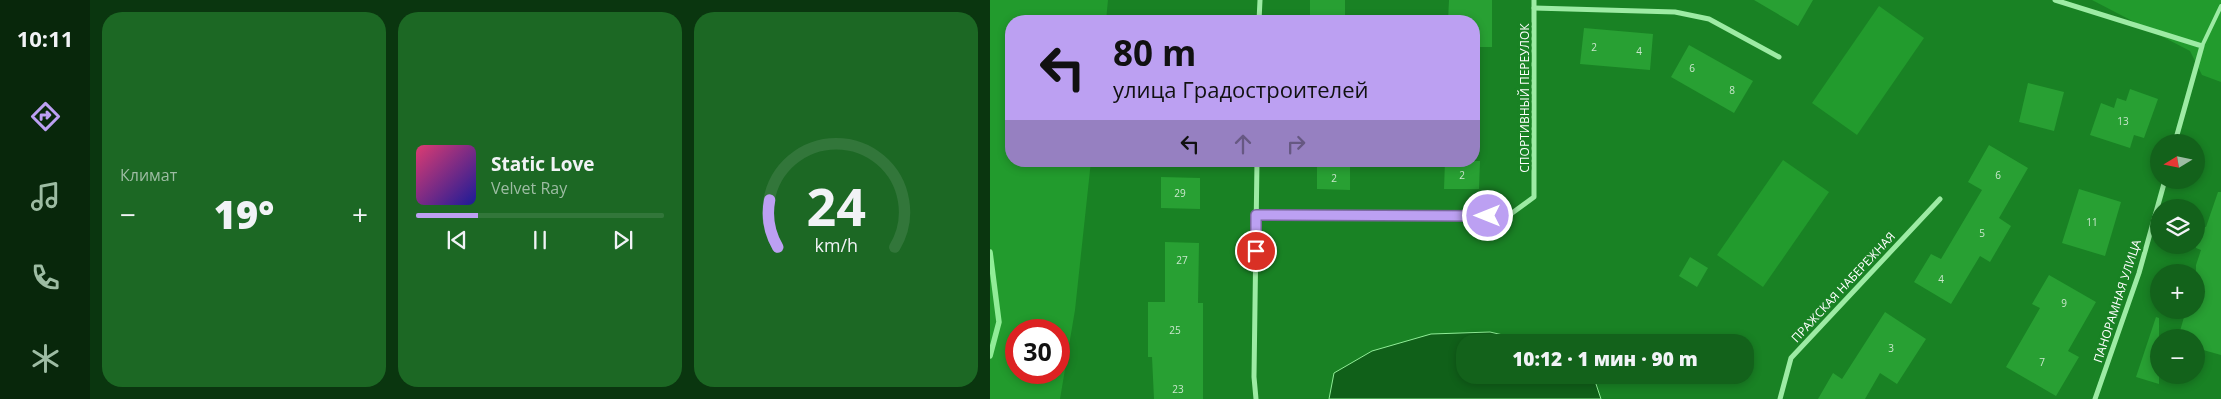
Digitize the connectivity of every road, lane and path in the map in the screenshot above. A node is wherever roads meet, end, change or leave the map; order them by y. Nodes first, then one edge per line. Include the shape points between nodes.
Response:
1 (1260, 0) edge
2 (1534, 0) edge
3 (2054, 0) edge
4 (2221, 6) edge
5 (1534, 8) junction
6 (1260, 15) edge
7 (2202, 46) junction
8 (1779, 56) dead end
9 (2177, 134) edge
10 (1257, 167) edge
11 (2162, 189) edge
12 (1940, 199) dead end
13 (1256, 215) junction
14 (1256, 399) edge
15 (1780, 399) edge
16 (2095, 399) edge

1 - 6 street
2 - 5 street, СПОРТИВНЫЙ ПЕРЕУЛОК
3 - 7 street
4 - 7 lane
5 - 8 street via 1674,12 1709,19
5 - 13 street, СПОРТИВНЫЙ ПЕРЕУЛОК via 1534,197 1508,216
7 - 9 street
10 - 13 street
11 - 16 street, ПАНОРАМНАЯ УЛИЦА via 2139,273
12 - 15 street, ПРАЖСКАЯ НАБЕРЕЖНАЯ via 1791,358
13 - 14 street

